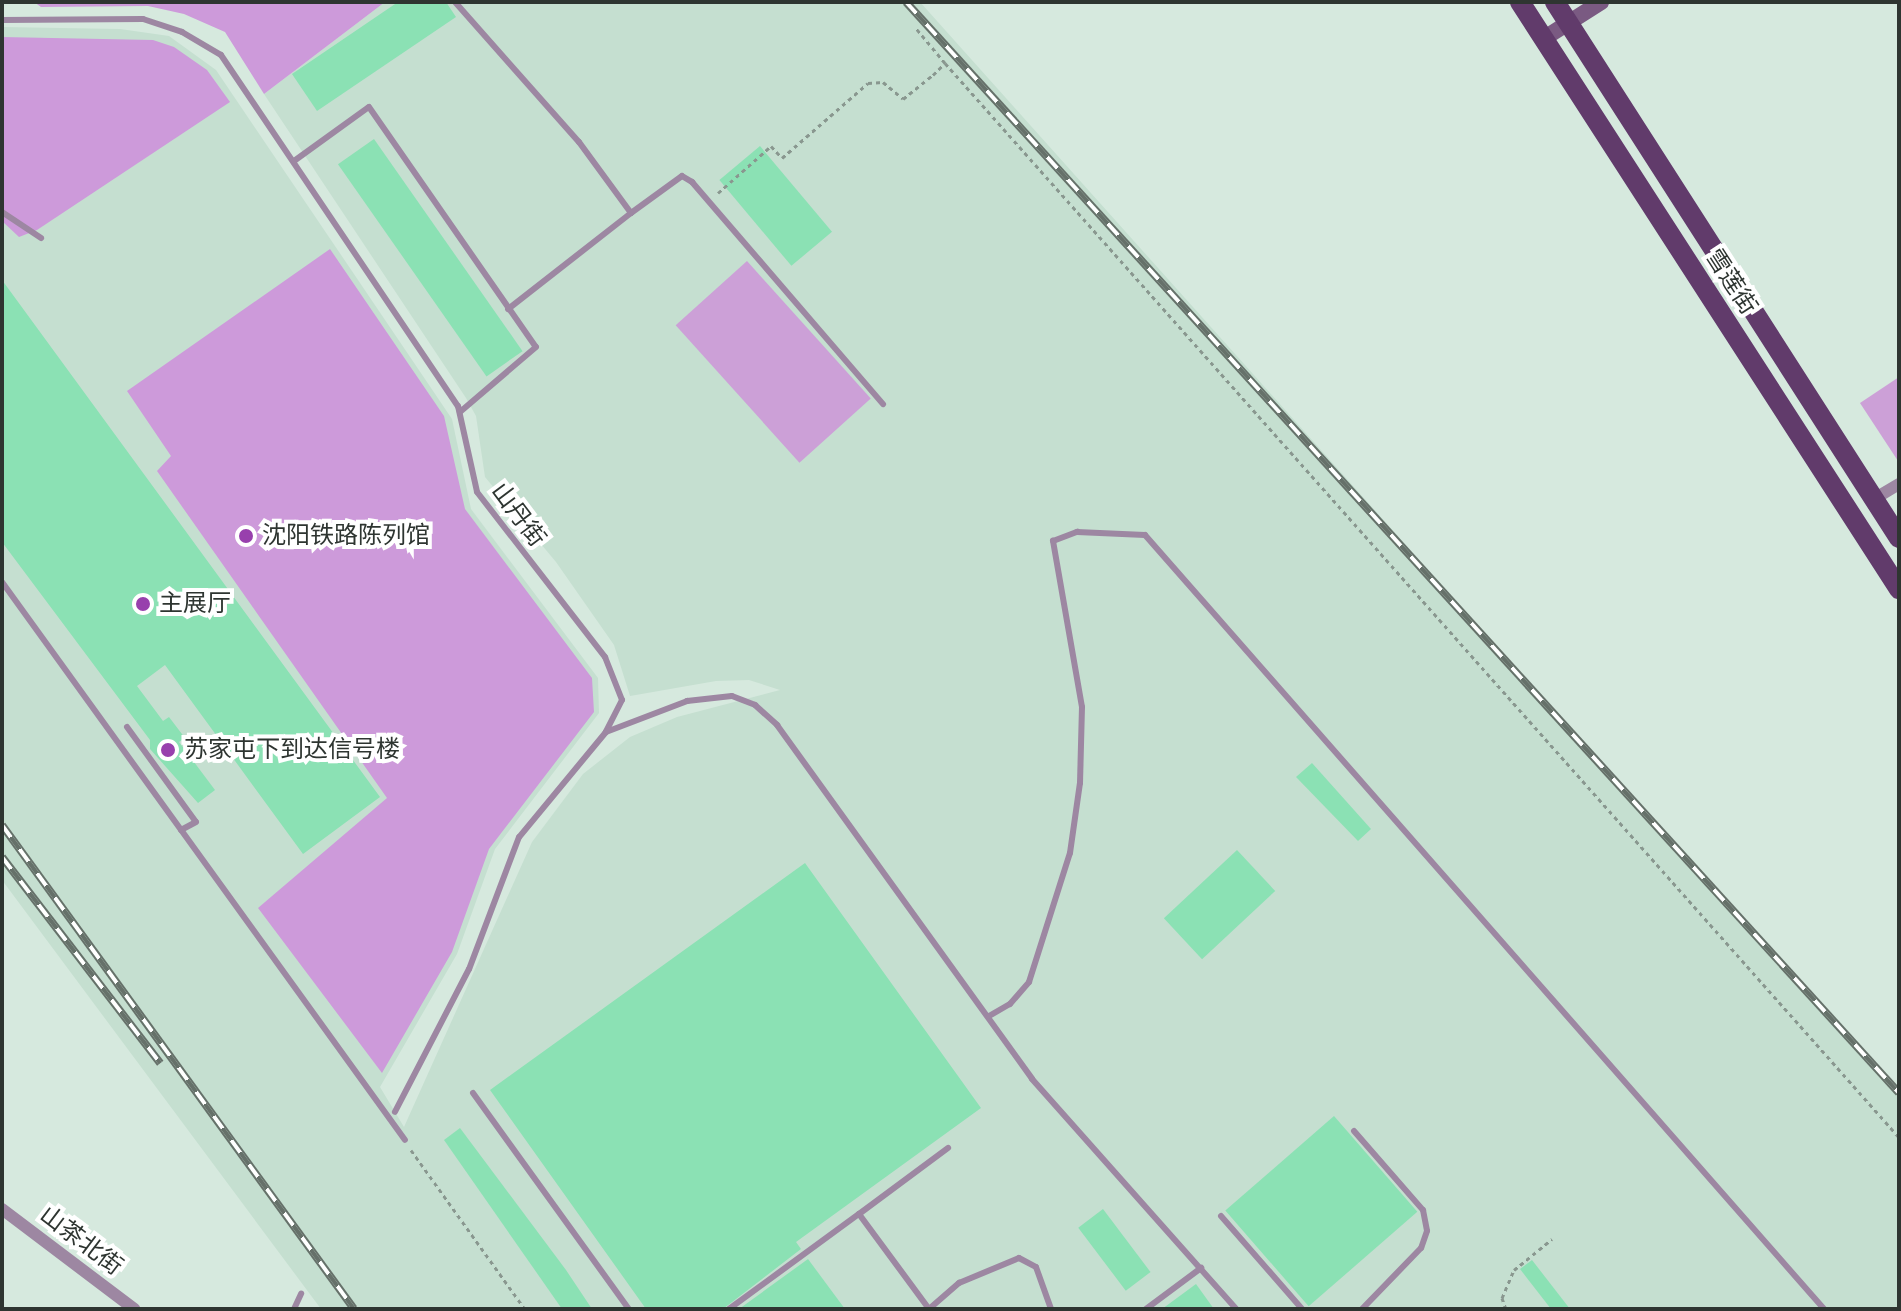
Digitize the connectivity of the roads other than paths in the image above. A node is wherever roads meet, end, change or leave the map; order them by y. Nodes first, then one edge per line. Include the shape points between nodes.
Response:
1 (455, 2) edge
2 (1520, 2) edge
3 (1555, 2) edge
4 (1601, 2) edge
5 (2, 20) edge
6 (1568, 23) junction
7 (1543, 39) junction
8 (294, 161) junction
9 (2, 212) edge
10 (631, 213) junction
11 (41, 238) dead end
12 (508, 309) junction
13 (883, 404) dead end
14 (460, 412) junction
15 (1899, 484) edge
16 (1874, 499) junction
17 (1899, 538) edge
18 (2, 582) edge
19 (1899, 589) edge
20 (127, 727) dead end
21 (606, 732) junction
22 (138, 742) junction
23 (124, 751) junction
24 (181, 830) junction
25 (989, 1016) junction
26 (473, 1093) dead end
27 (395, 1112) dead end
28 (1354, 1131) dead end
29 (405, 1140) road end
30 (948, 1148) dead end
31 (2, 1209) edge
32 (859, 1214) junction
33 (1221, 1216) dead end
34 (1201, 1268) junction
35 (301, 1294) dead end
36 (134, 1309) edge
37 (294, 1309) edge
38 (629, 1309) edge
39 (729, 1309) edge
40 (929, 1309) edge
41 (1051, 1309) edge
42 (1146, 1309) edge
43 (1236, 1309) edge
44 (1302, 1309) edge
45 (1362, 1309) edge
46 (1824, 1309) edge

1 - 10 lane via 579,142
2 - 7 main road, 雪莲街
3 - 6 main road, 雪莲街
4 - 6 main road
5 - 8 lane, 山丹街 via 143,19 182,32 221,55
6 - 7 main road
6 - 16 main road, 雪莲街
7 - 19 main road, 雪莲街
8 - 12 lane via 369,107
8 - 14 lane, 山丹街
9 - 11 lane
10 - 12 lane
10 - 13 lane via 682,176
12 - 14 lane via 536,347
14 - 21 lane, 山丹街 via 477,492 605,657 622,700
15 - 16 street
16 - 17 main road, 雪莲街
18 - 23 lane
20 - 22 lane
21 - 25 lane via 687,701 732,696 755,705 777,725
21 - 27 lane, 山丹街 via 519,837 469,969
22 - 23 lane
22 - 24 lane via 196,822
23 - 24 lane
24 - 29 lane
25 - 34 lane via 1032,1079
25 - 46 lane via 1010,1004 1029,982 1070,853 1080,783 1082,707 1053,541 1077,532 1145,535
26 - 38 lane
28 - 45 lane via 1423,1210 1427,1231 1421,1248
30 - 32 lane
31 - 36 street, 山茶北街
32 - 39 lane
32 - 40 lane
33 - 44 lane
34 - 42 lane
34 - 43 lane
35 - 37 lane
40 - 41 lane via 959,1283 1019,1258 1036,1267

